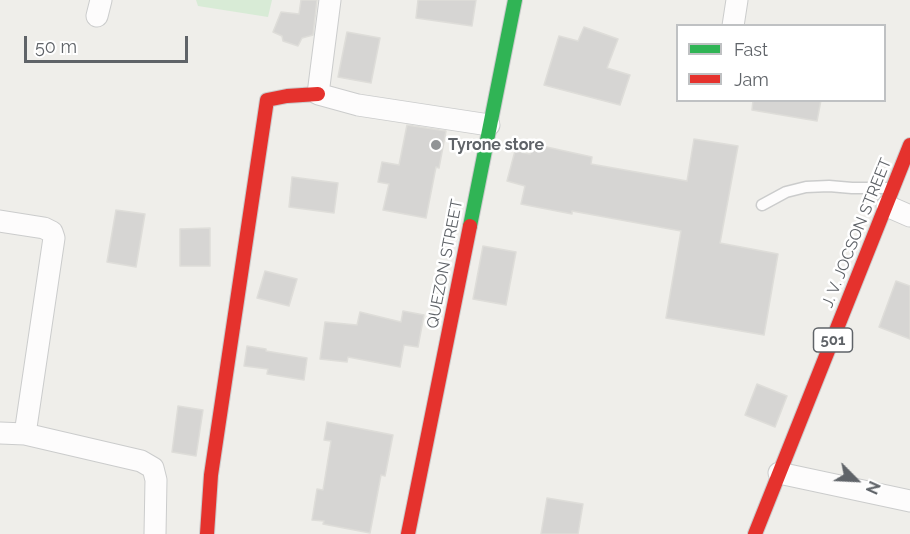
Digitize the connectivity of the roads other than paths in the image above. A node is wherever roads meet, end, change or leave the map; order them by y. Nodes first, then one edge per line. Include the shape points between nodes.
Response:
1 (330, 0) edge
2 (515, 0) edge
3 (737, 0) edge
4 (733, 24) edge
5 (318, 94) junction
6 (489, 125) junction
7 (910, 145) edge
8 (890, 197) junction
9 (762, 205) dead end
10 (910, 216) edge
11 (0, 221) edge
12 (0, 433) edge
13 (25, 434) junction
14 (779, 473) junction
15 (910, 501) edge
16 (155, 534) edge
17 (207, 534) edge
18 (408, 534) edge
19 (755, 534) edge

1 - 5 street
2 - 6 main road, QUEZON STREET
3 - 4 street
5 - 6 street via 358,105
5 - 17 main road via 267,100 211,475
6 - 18 main road, QUEZON STREET
7 - 8 main road, J. V. JOCSON STREET / 501
8 - 9 lane via 852,188 806,187
8 - 10 street
8 - 14 main road, J. V. JOCSON STREET / 501
11 - 13 street via 44,228 54,238
12 - 13 street
13 - 16 street via 141,461 153,468
14 - 15 street
14 - 19 main road, J. V. JOCSON STREET / 501

